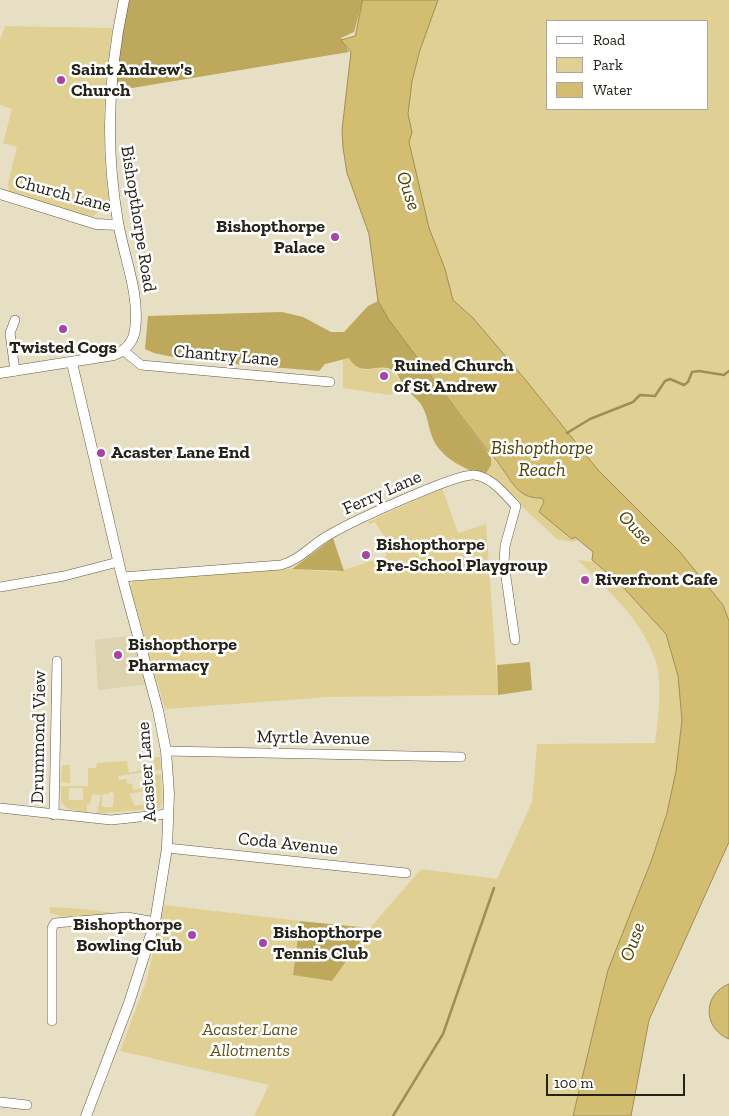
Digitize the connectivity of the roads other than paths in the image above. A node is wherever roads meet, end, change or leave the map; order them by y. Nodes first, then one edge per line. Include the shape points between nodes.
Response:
1 (124, 0) edge
2 (0, 194) edge
3 (118, 225) junction
4 (15, 320) dead end
5 (124, 351) junction
6 (72, 363) junction
7 (14, 371) junction
8 (0, 373) edge
9 (330, 382) dead end
10 (118, 562) junction
11 (122, 577) junction
12 (0, 587) edge
13 (514, 640) dead end
14 (57, 661) dead end
15 (166, 751) junction
16 (461, 757) dead end
17 (0, 808) edge
18 (168, 814) junction
19 (54, 815) junction
20 (167, 848) junction
21 (406, 873) dead end
22 (155, 922) junction
23 (52, 1021) dead end
24 (0, 1102) edge
25 (27, 1105) dead end
26 (86, 1116) edge

1 - 3 street, Bishopthorpe Road via 114,53 109,107 111,168
2 - 3 street, Church Lane via 96,224
3 - 5 street, Bishopthorpe Road via 130,271 136,321 133,339
4 - 7 street via 10,333
5 - 6 street
5 - 9 street, Chantry Lane via 141,364
6 - 7 street
6 - 10 street, Acaster Lane
7 - 8 street
10 - 11 street, Acaster Lane
10 - 12 street via 64,576
11 - 13 street, Ferry Lane via 292,562 328,535 421,492 472,474 494,484 516,506 505,546 504,563
11 - 15 street, Acaster Lane via 151,681
14 - 19 street, Drummond View
15 - 16 street, Myrtle Avenue
15 - 18 street, Acaster Lane
17 - 19 street
18 - 19 street via 111,820
18 - 20 street, Acaster Lane
20 - 21 street, Coda Avenue
20 - 22 street, Acaster Lane
22 - 23 street via 127,917 55,923 52,928
22 - 26 street, Acaster Lane via 132,996
24 - 25 street

